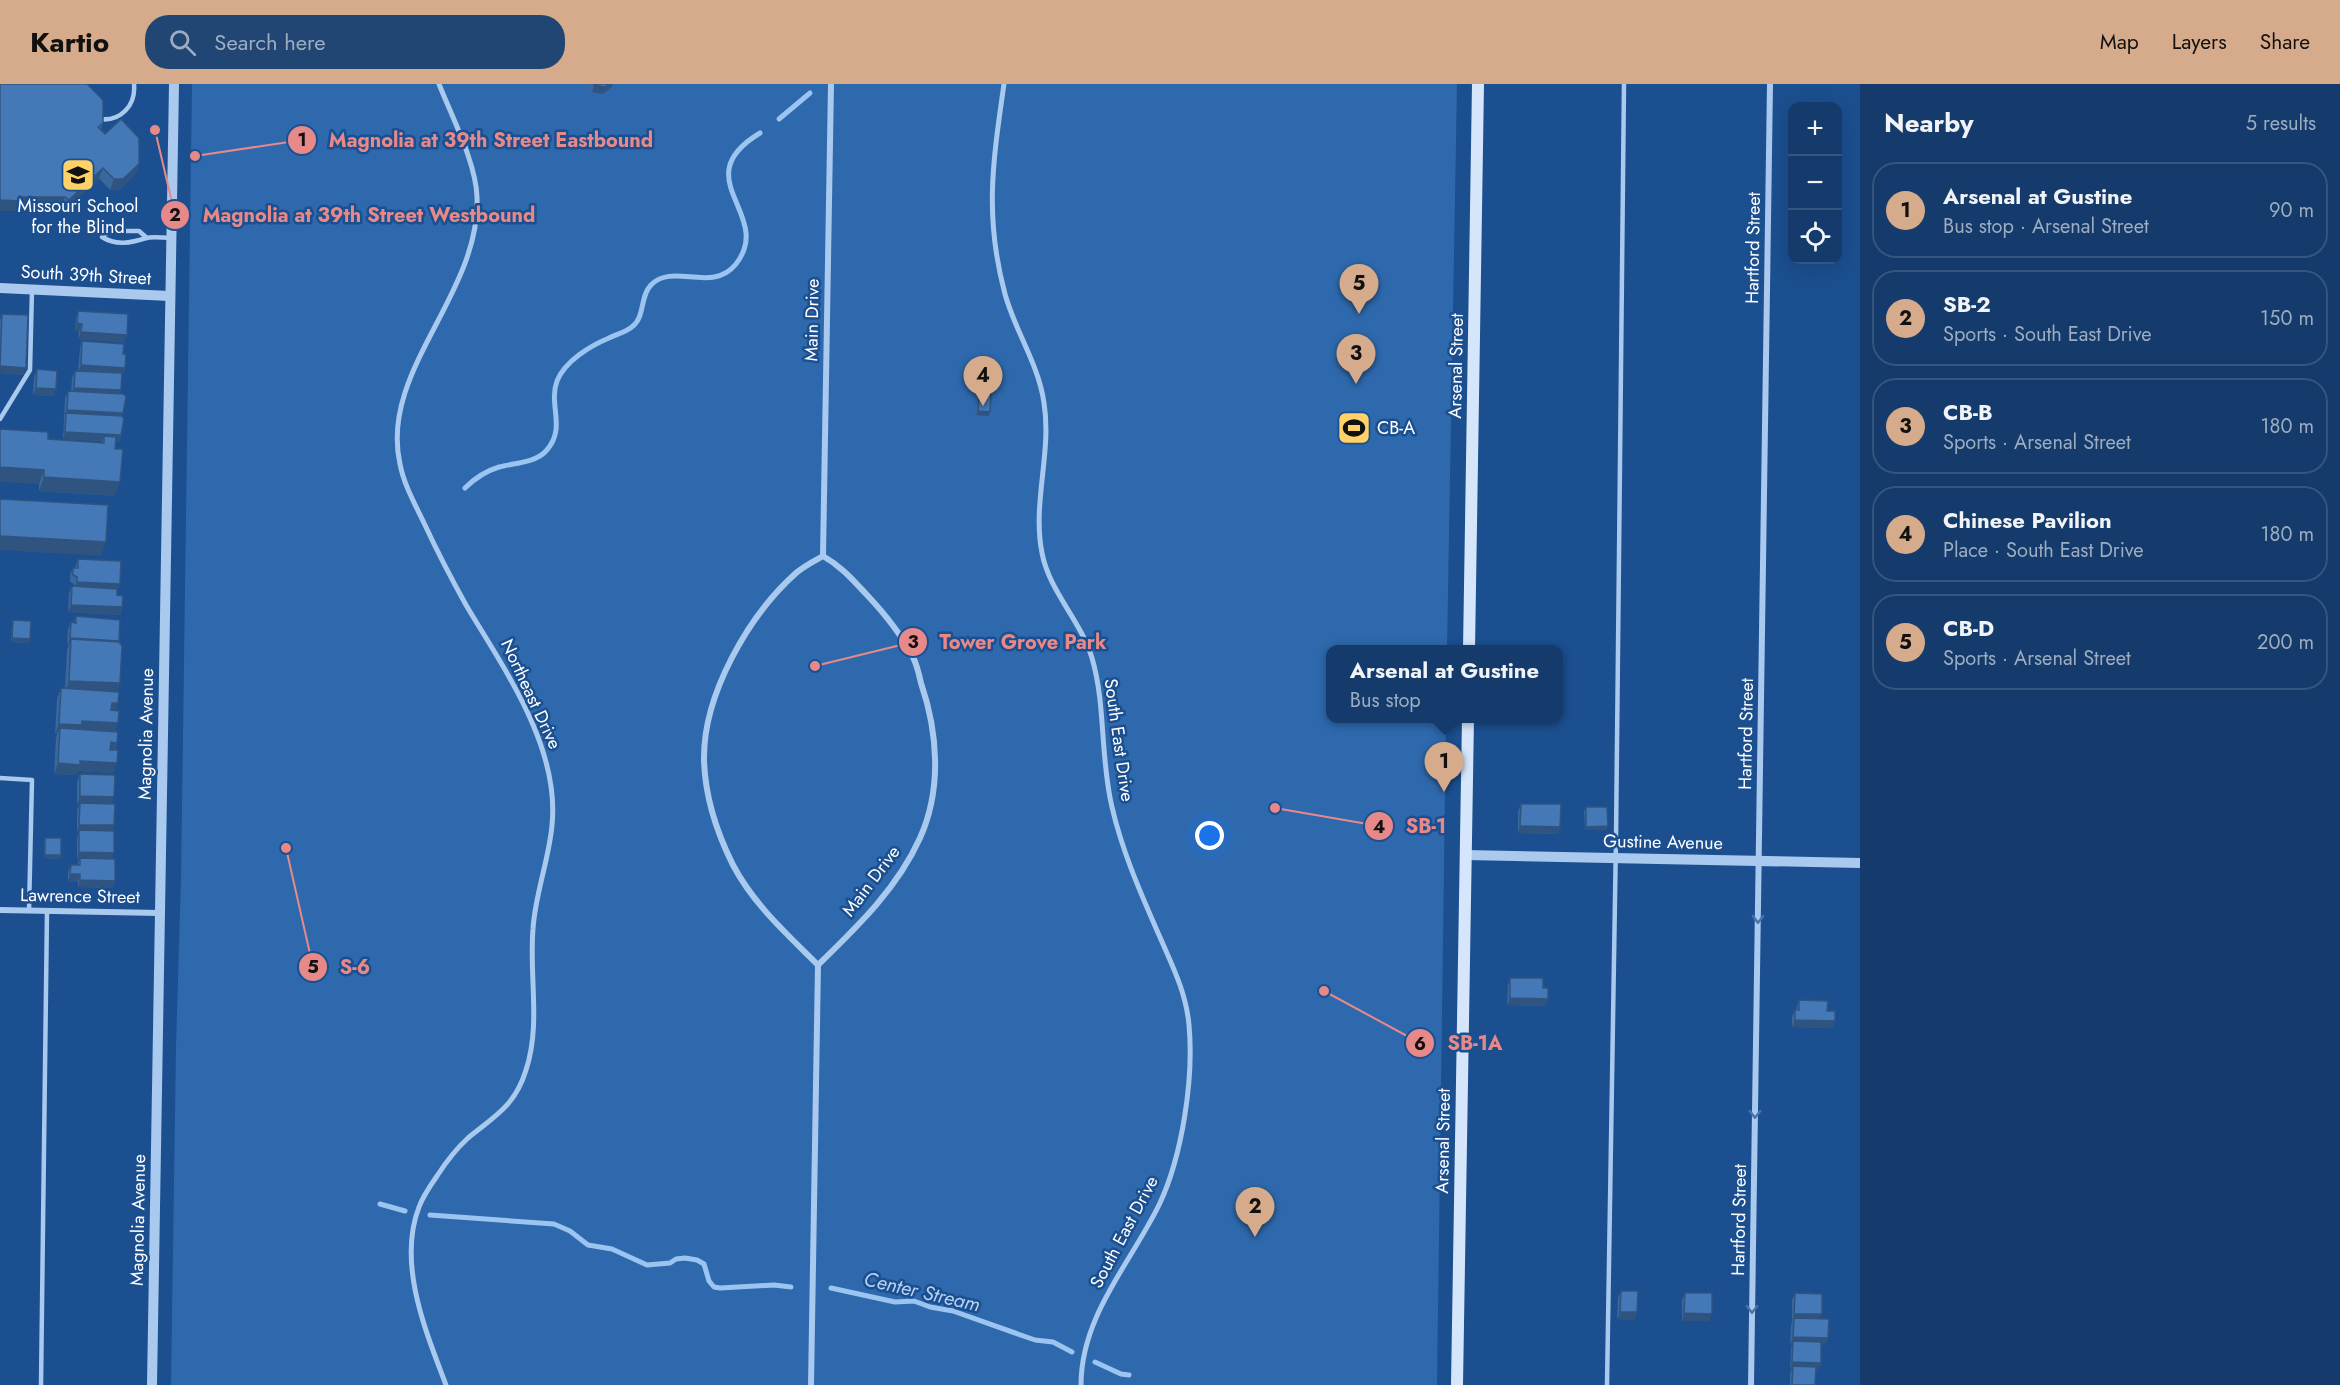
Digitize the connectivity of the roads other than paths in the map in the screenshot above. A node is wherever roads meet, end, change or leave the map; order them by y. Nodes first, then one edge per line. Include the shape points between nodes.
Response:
1 (134, 84) edge
2 (174, 84) edge
3 (439, 84) edge
4 (831, 84) edge
5 (1004, 84) edge
6 (1478, 84) edge
7 (1624, 84) edge
8 (1770, 84) edge
9 (91, 116) edge
10 (147, 237) junction
11 (171, 238) junction
12 (0, 288) edge
13 (32, 289) junction
14 (170, 296) junction
15 (0, 419) edge
16 (823, 556) junction
17 (1469, 645) edge
18 (1468, 723) edge
19 (0, 778) edge
20 (1466, 855) junction
21 (1615, 858) junction
22 (1759, 861) junction
23 (1860, 863) edge
24 (0, 910) edge
25 (29, 911) junction
26 (47, 911) junction
27 (160, 913) junction
28 (818, 965) junction
29 (41, 1385) edge
30 (152, 1385) edge
31 (446, 1385) edge
32 (811, 1385) edge
33 (1081, 1385) edge
34 (1458, 1385) edge
35 (1607, 1385) edge
36 (1751, 1385) edge

1 - 9 lane via 131,104 118,116 104,120
2 - 11 street, Magnolia Avenue
3 - 31 street, Northeast Drive via 476,178 476,221 461,278 401,405 397,424 400,464 405,484 446,568 506,668 528,716 546,762 553,806 532,930 534,1019 526,1070 517,1093 503,1111 447,1160 419,1207 414,1227 413,1281
4 - 16 street, Main Drive
5 - 33 street, South East Drive via 993,164 992,227 1006,297 1044,401 1047,429 1038,513 1042,557 1092,658 1112,806 1133,872 1181,984 1189,1022 1190,1069 1169,1183 1104,1301 1086,1345
6 - 17 main road, Arsenal Street
7 - 21 lane
8 - 22 street, Hartford Street
10 - 10 lane via 139,231 110,231 102,237 111,243 138,243
10 - 11 lane
11 - 14 street, Magnolia Avenue
12 - 13 street, South 39th Street
13 - 14 street, South 39th Street
13 - 15 lane via 30,370
14 - 27 street, Magnolia Avenue
16 - 28 street, Main Drive via 842,567 877,606 913,657 929,706 936,753 934,794 921,837 901,873 868,916
16 - 28 street via 797,572 741,639 721,681 704,760 713,818 733,865 758,905
18 - 20 main road, Arsenal Street
19 - 25 lane via 32,780
20 - 21 street, Gustine Avenue
20 - 34 main road, Arsenal Street
21 - 22 street, Gustine Avenue
21 - 35 lane
22 - 23 street, Gustine Avenue
22 -> 36 street, Hartford Street
24 - 25 street, Lawrence Street
25 - 26 street, Lawrence Street
26 - 27 street, Lawrence Street
26 - 29 lane
27 - 30 street, Magnolia Avenue
28 - 32 street

